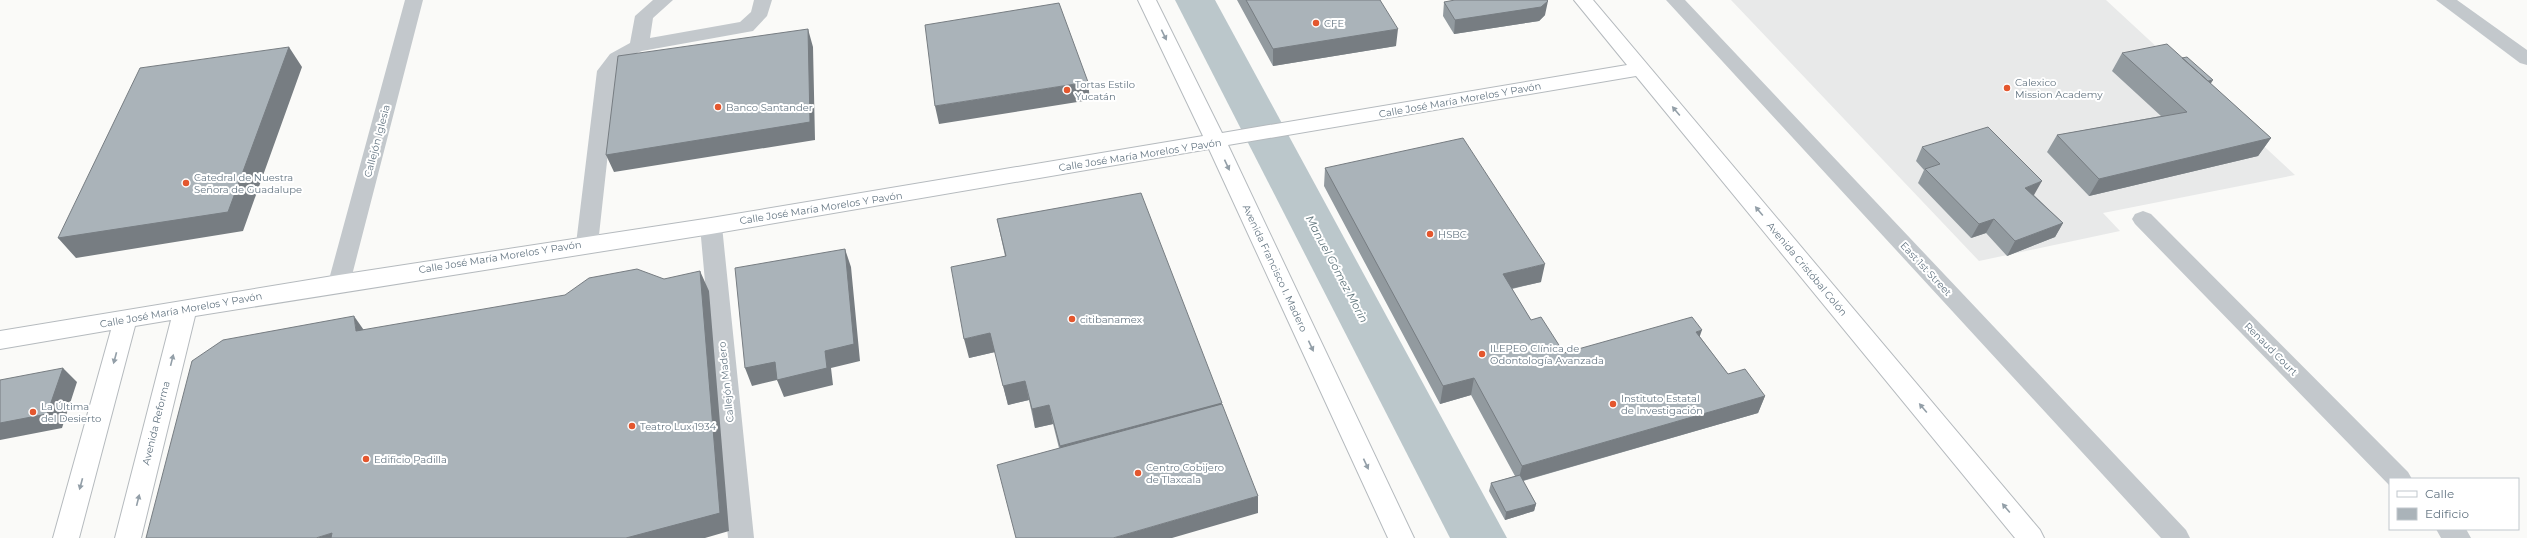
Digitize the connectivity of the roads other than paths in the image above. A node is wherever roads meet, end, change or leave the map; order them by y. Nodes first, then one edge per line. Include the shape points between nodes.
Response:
1 (414, 0) edge
2 (664, 0) edge
3 (762, 0) edge
4 (1147, 0) edge
5 (1583, 0) edge
6 (1675, 0) edge
7 (2445, 0) edge
8 (639, 46) junction
9 (2527, 59) edge
10 (1640, 69) junction
11 (1216, 142) junction
12 (2143, 219) dead end
13 (711, 226) junction
14 (587, 244) junction
15 (340, 283) junction
16 (185, 309) junction
17 (125, 320) junction
18 (0, 340) edge
19 (2399, 478) edge
20 (2450, 530) edge
21 (66, 538) edge
22 (128, 538) edge
23 (741, 538) edge
24 (1401, 538) edge
25 (2031, 538) edge
26 (2177, 538) edge
27 (2458, 538) edge

1 - 15 street, Callejón Iglesia
2 - 8 street via 644,16
3 - 8 street via 763,8 756,20 746,27
4 -> 11 main road, Avenida Francisco I. Madero
5 - 10 main road, Avenida Cristóbal Colón
6 - 26 street, East 1st Street
7 - 9 street
8 - 14 street via 625,50 614,58 607,71
10 - 11 main road, Calle José María Morelos Y Pavón
25 -> 10 main road, Avenida Cristóbal Colón
11 - 13 main road, Calle José María Morelos Y Pavón
11 -> 24 main road, Avenida Francisco I. Madero
12 - 19 street, Renaud Court
13 - 14 main road, Calle José María Morelos Y Pavón
13 - 23 street, Callejón Madero
14 - 15 main road, Calle José María Morelos Y Pavón
15 - 16 main road, Calle José María Morelos Y Pavón
16 - 17 main road, Calle José María Morelos Y Pavón
22 -> 16 main road, Avenida Reforma
17 - 18 main road, Calle José María Morelos Y Pavón
17 -> 21 main road
20 - 27 street

